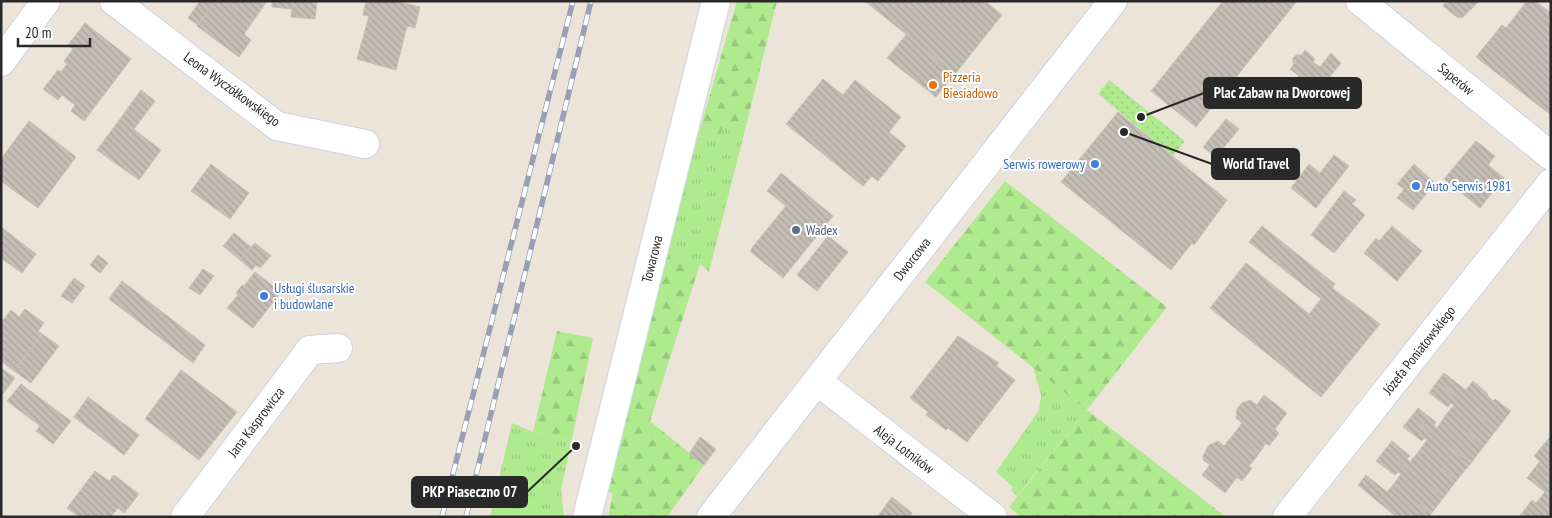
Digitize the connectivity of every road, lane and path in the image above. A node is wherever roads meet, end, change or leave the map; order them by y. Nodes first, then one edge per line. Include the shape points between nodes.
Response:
1 (46, 1) edge
2 (114, 1) edge
3 (716, 1) edge
4 (1113, 1) edge
5 (1360, 1) edge
6 (1, 62) edge
7 (365, 144) dead end
8 (1551, 156) edge
9 (1551, 183) edge
10 (338, 348) dead end
11 (816, 381) junction
12 (184, 517) edge
13 (587, 517) edge
14 (711, 517) edge
15 (993, 517) edge
16 (1287, 517) edge

1 - 6 street
2 - 7 street, Leona Wyczółkowskiego via 277,126
3 - 13 street, Towarowa
4 - 11 street, Dworcowa
5 - 8 street, Saperów
9 - 16 street, Józefa Poniatowskiego
10 - 12 street, Jana Kasprowicza via 310,350
11 - 14 street, Dworcowa
11 - 15 street, Aleja Lotników

